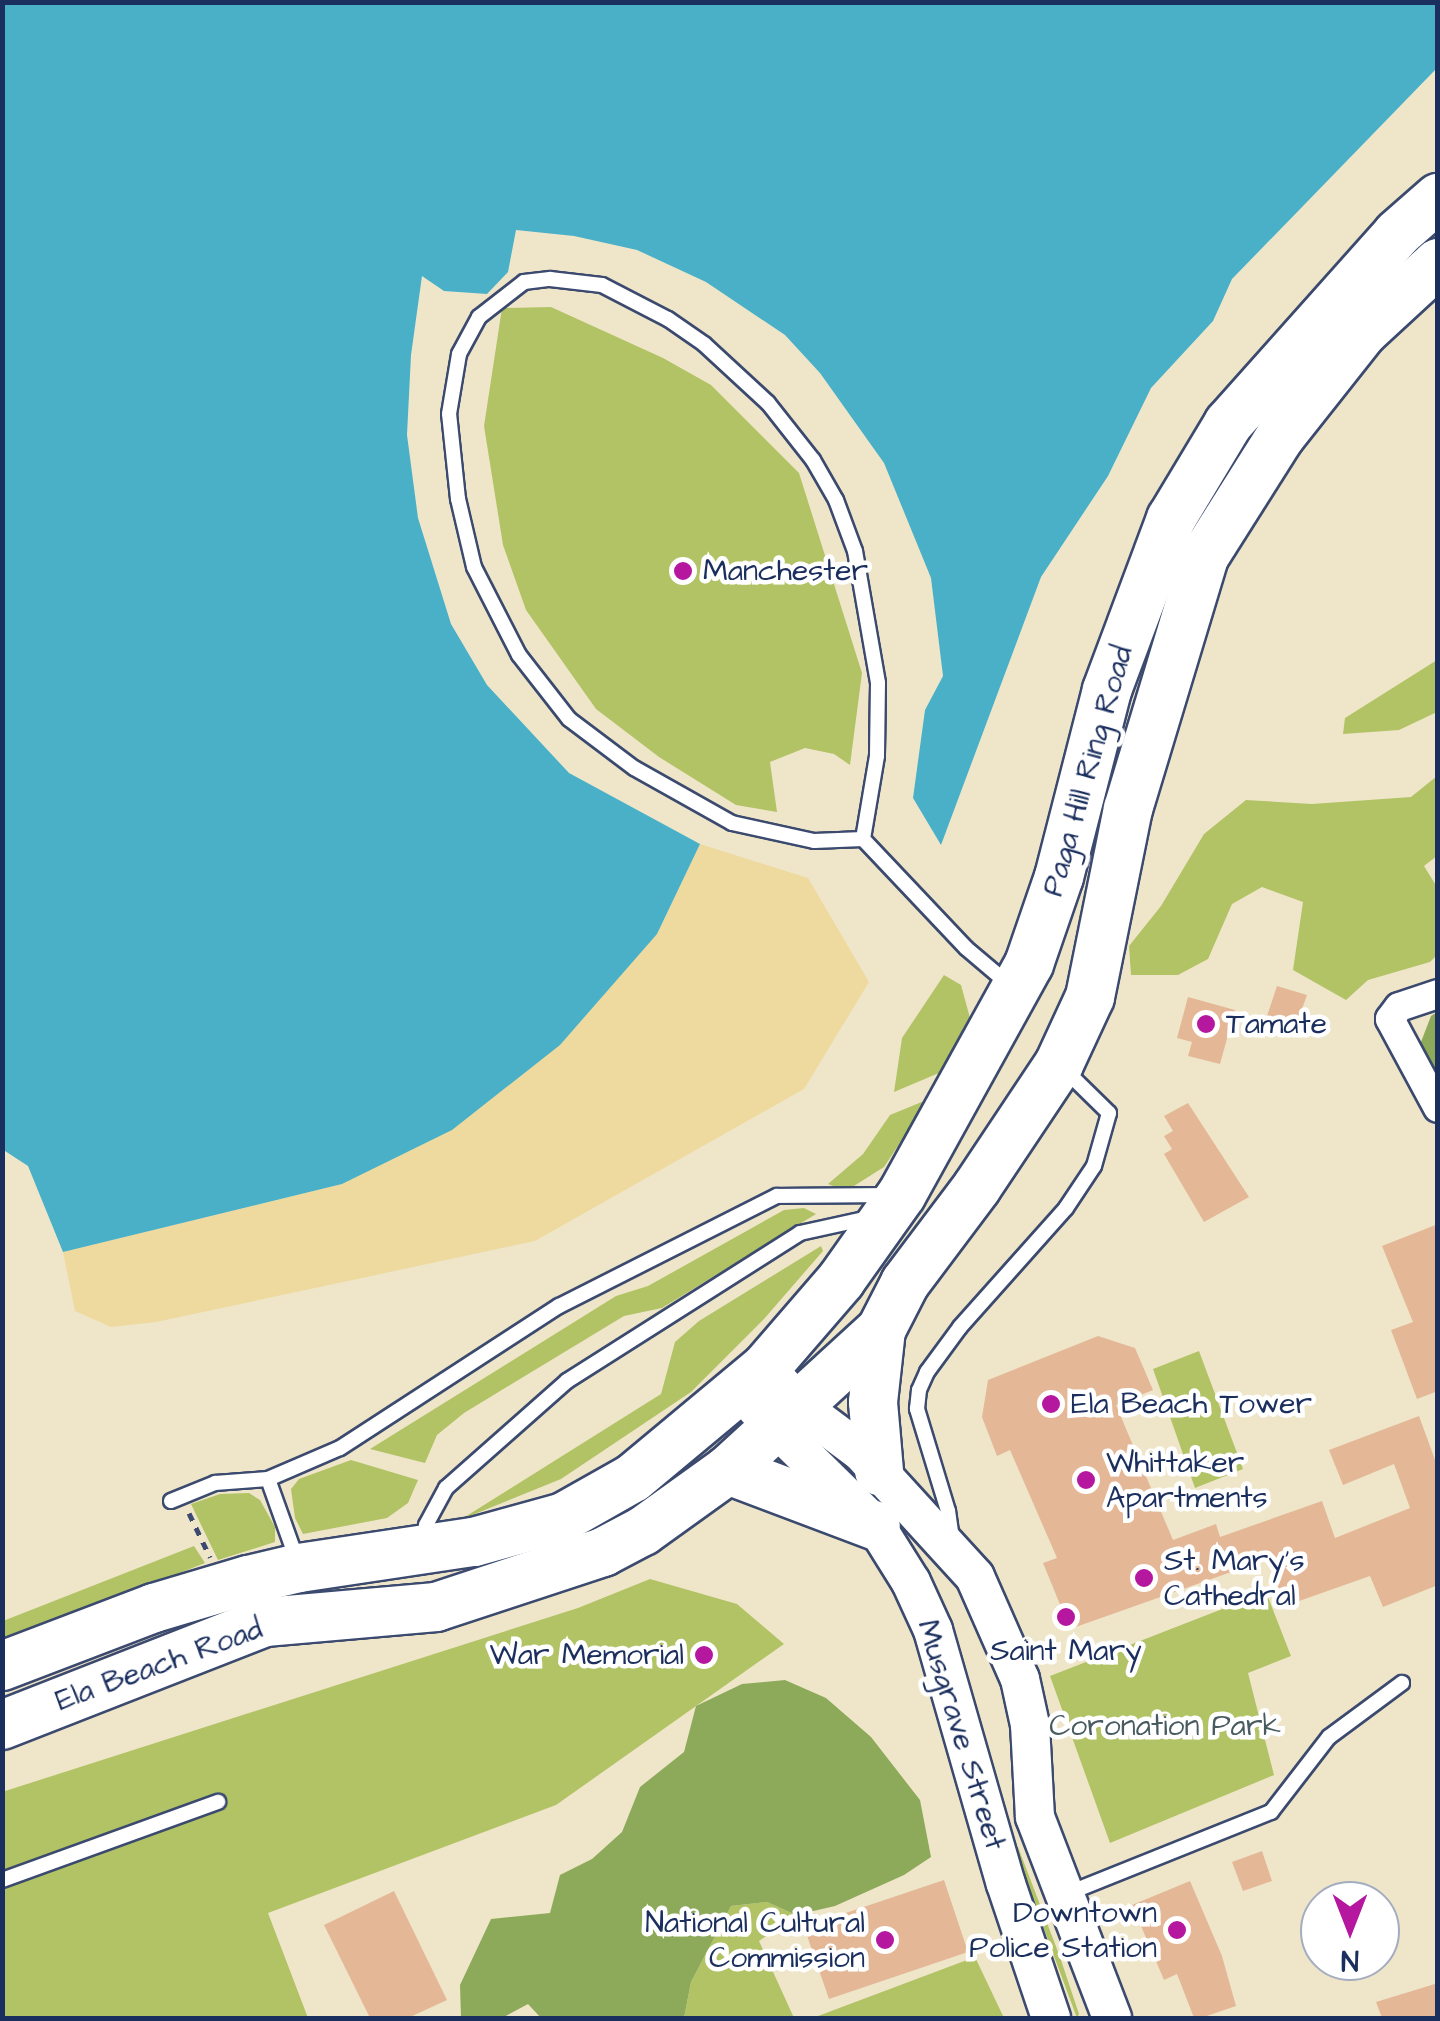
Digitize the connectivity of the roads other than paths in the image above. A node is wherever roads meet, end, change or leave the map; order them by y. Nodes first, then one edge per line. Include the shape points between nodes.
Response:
1 (1438, 198) edge
2 (1438, 263) edge
3 (862, 839) junction
4 (1023, 977) junction
5 (1438, 994) edge
6 (1090, 998) junction
7 (1059, 1064) junction
8 (1438, 1108) edge
9 (895, 1204) junction
10 (887, 1317) junction
11 (753, 1380) junction
12 (788, 1417) junction
13 (728, 1470) junction
14 (879, 1472) junction
15 (268, 1479) junction
16 (178, 1502) road end
17 (876, 1526) junction
18 (423, 1549) junction
19 (953, 1552) junction
20 (300, 1568) junction
21 (2, 1666) edge
22 (1402, 1683) dead end
23 (2, 1725) edge
24 (1030, 1768) junction
25 (979, 1778) junction
26 (218, 1802) dead end
27 (2, 1880) edge
28 (1079, 1890) dead end
29 (1051, 2018) edge
30 (1112, 2018) edge

1 - 4 highway, Paga Hill Ring Road via 1397,234 1228,424 1171,519 1107,690 1059,877
2 - 6 highway, Paga Hill Ring Road via 1363,332 1292,422 1204,558 1128,810
3 - 3 lane via 877,756 878,683 855,551 813,460 768,403 668,318 602,285 575,280 524,282 502,295 468,332 449,414 474,567 518,655 570,719 634,768 732,823 814,841
3 - 4 lane via 966,948
4 - 6 highway
4 - 9 highway, Paga Hill Ring Road
5 - 8 street via 1400,1007 1390,1019
6 - 7 highway, Paga Hill Ring Road
7 - 10 highway, Paga Hill Ring Road
7 - 19 lane via 1109,1113 1094,1166 1066,1208 960,1328 919,1390 917,1409 948,1511
9 - 11 highway, Paga Hill Ring Road via 842,1280
9 - 15 lane via 777,1196 559,1306 340,1448
9 - 18 lane via 800,1232 567,1381 446,1488 426,1525
10 - 12 highway, Paga Hill Ring Road
10 - 14 highway via 872,1402
11 - 12 street, Musgrave Street
11 - 18 highway, Ela Beach Road via 633,1478 564,1517
12 - 13 highway, Ela Beach Road
12 - 14 street, Musgrave Street via 861,1452
12 - 17 street, Musgrave Street
13 - 17 highway
13 - 23 highway, Ela Beach Road via 644,1531 575,1563 436,1608 264,1622
14 - 19 street, Musgrave Street
15 - 16 lane via 215,1483
15 - 20 lane
17 - 25 street, Musgrave Street via 933,1630
18 - 20 highway, Ela Beach Road
19 - 24 street, Musgrave Street via 975,1577 1016,1666 1030,1725
20 - 21 highway, Ela Beach Road via 154,1608
22 - 28 lane via 1329,1738 1271,1812
24 - 25 street
24 - 30 street, Musgrave Street via 1035,1817
25 - 29 street, Musgrave Street via 990,1833
26 - 27 lane

